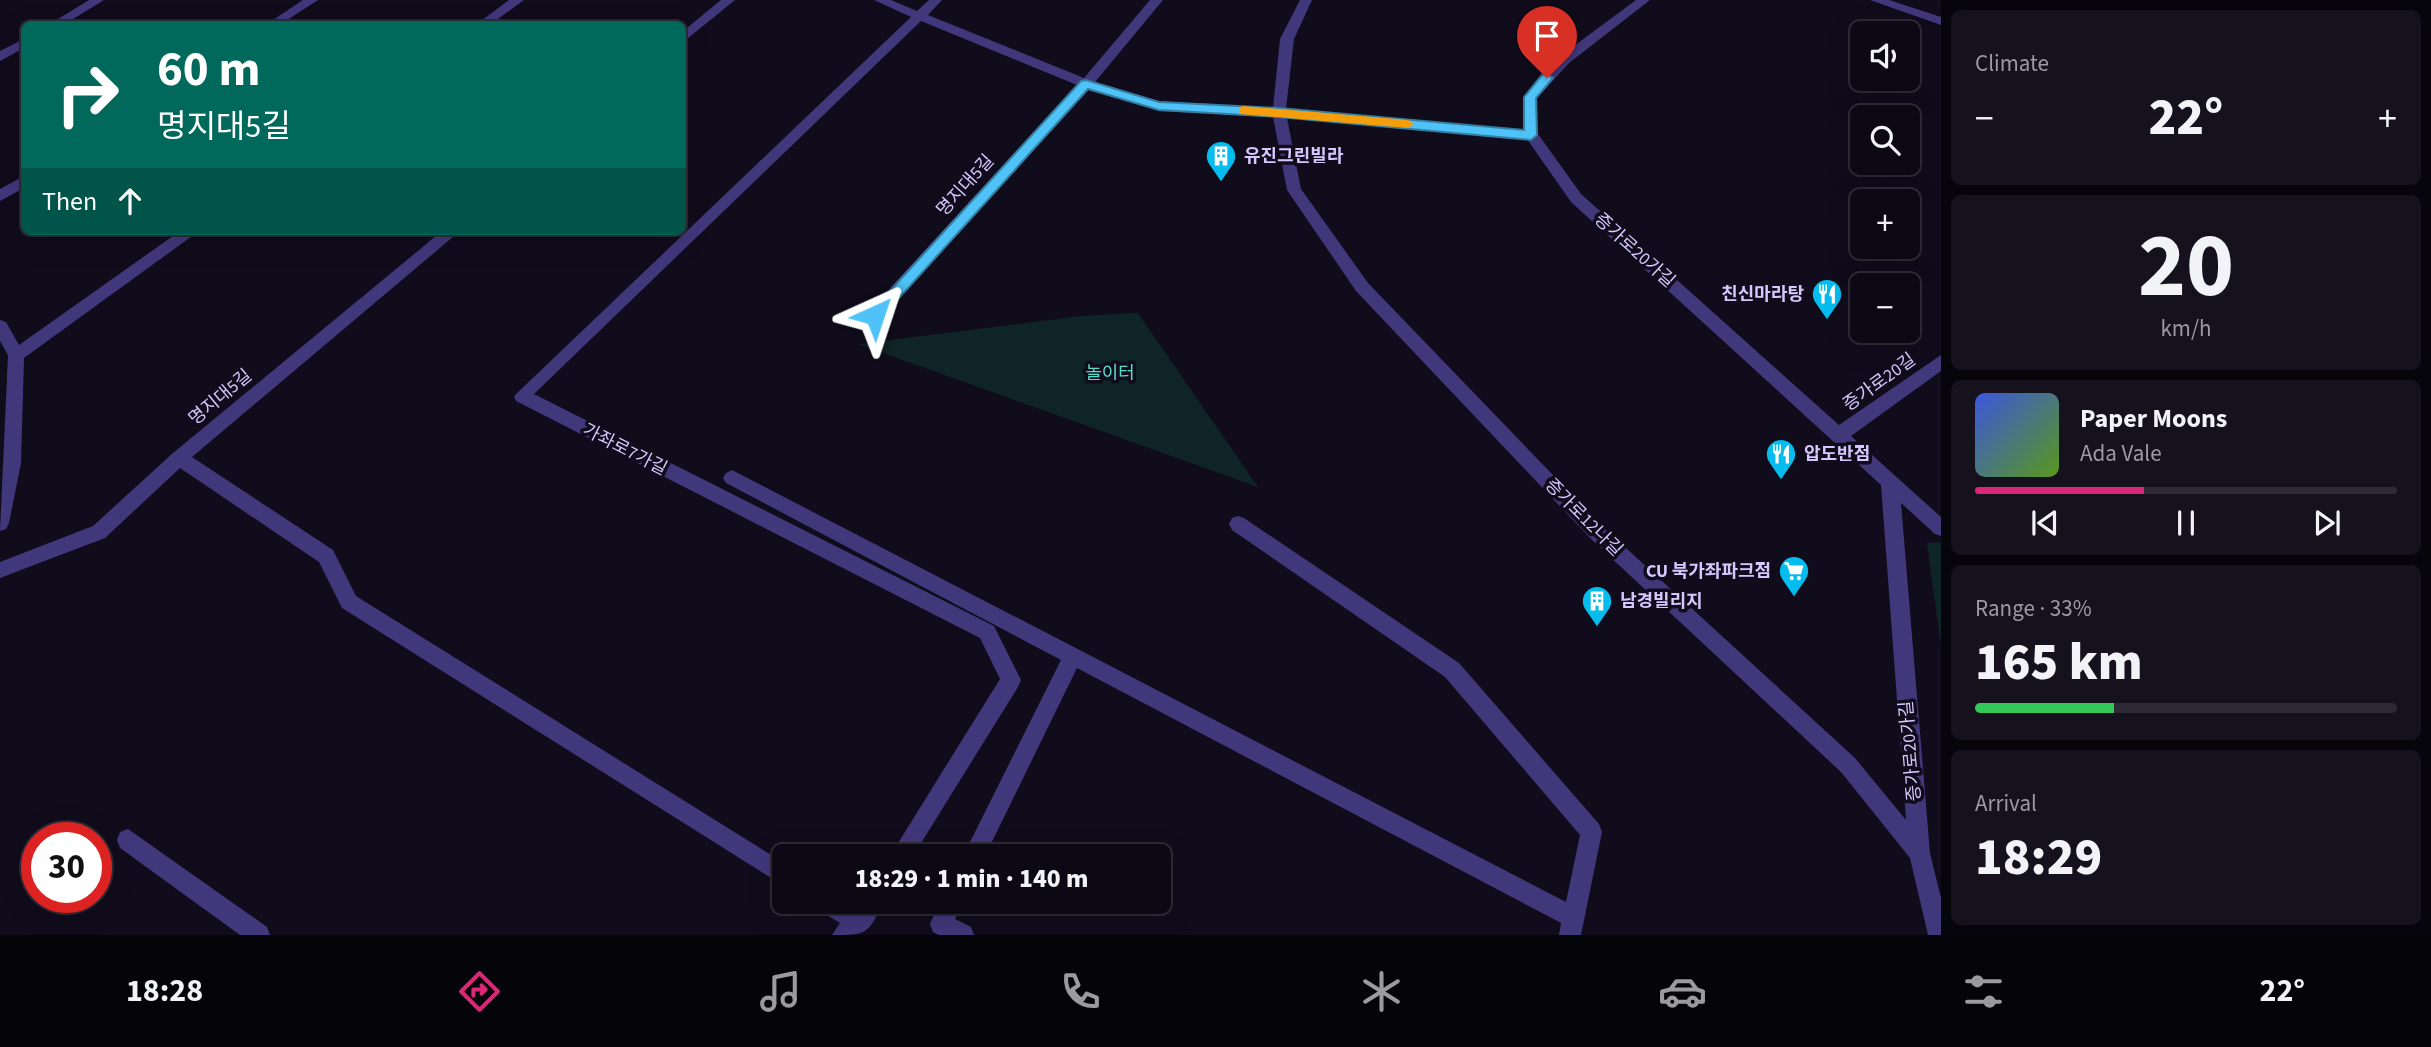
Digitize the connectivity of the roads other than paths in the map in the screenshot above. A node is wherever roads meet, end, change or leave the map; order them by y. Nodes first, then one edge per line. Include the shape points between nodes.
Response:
1 (98, 0) edge
2 (312, 0) edge
3 (518, 0) edge
4 (729, 0) edge
5 (880, 0) edge
6 (936, 0) edge
7 (1157, 0) edge
8 (1306, 0) edge
9 (1644, 0) edge
10 (1876, 0) edge
11 (919, 16) junction
12 (61, 21) edge
13 (278, 21) edge
14 (487, 21) edge
15 (1941, 21) edge
16 (686, 36) edge
17 (21, 45) edge
18 (0, 57) edge
19 (1086, 84) junction
20 (1279, 113) junction
21 (1531, 135) junction
22 (21, 183) edge
23 (0, 197) edge
24 (185, 235) edge
25 (447, 235) edge
26 (875, 315) dead end
27 (0, 326) edge
28 (16, 355) junction
29 (1941, 362) edge
30 (1840, 434) junction
31 (179, 458) junction
32 (5, 478) edge
33 (732, 478) dead end
34 (1889, 481) junction
35 (0, 523) edge
36 (1238, 524) dead end
37 (1941, 527) edge
38 (0, 570) edge
39 (1073, 654) junction
40 (128, 840) dead end
41 (908, 844) edge
42 (980, 844) edge
43 (1919, 853) junction
44 (772, 867) edge
45 (837, 914) edge
46 (862, 914) edge
47 (946, 914) edge
48 (1572, 926) edge
49 (851, 929) edge
50 (259, 935) edge
51 (962, 935) edge
52 (1939, 935) edge

1 - 12 street
2 - 13 street
3 - 14 street
4 - 16 street
5 - 11 street
6 - 11 street
7 - 19 street, 명지대5길
8 - 20 street, 증가로12나길 via 1287,39
9 - 21 street via 1564,60 1530,97
10 - 15 street
11 - 19 street
11 - 41 street, 가좌로7가길 via 522,396 987,632 1011,680
17 - 18 street
19 - 20 street via 1159,106
19 - 26 street, 명지대5길
20 - 21 street
20 - 43 street, 증가로12나길 via 1294,190 1362,287 1597,533 1848,765
21 - 30 street, 증가로20가길 via 1576,198
22 - 23 street
24 - 28 street
25 - 31 street, 명지대5길
27 - 28 street
28 - 32 street
29 - 30 street, 증가로20길
30 - 34 street, 증가로20가길
31 - 38 street, 명지대5길 via 99,531
31 - 44 street via 326,556 349,602
32 - 35 street via 6,509
33 - 39 street
34 - 37 street, 증가로20가길
34 - 43 street, 증가로20가길
36 - 48 street via 1452,670 1591,832
39 - 42 street
39 - 48 street
40 - 50 street
43 - 52 street, 증가로12나길
45 - 49 street
46 - 49 street
47 - 51 street via 941,924

